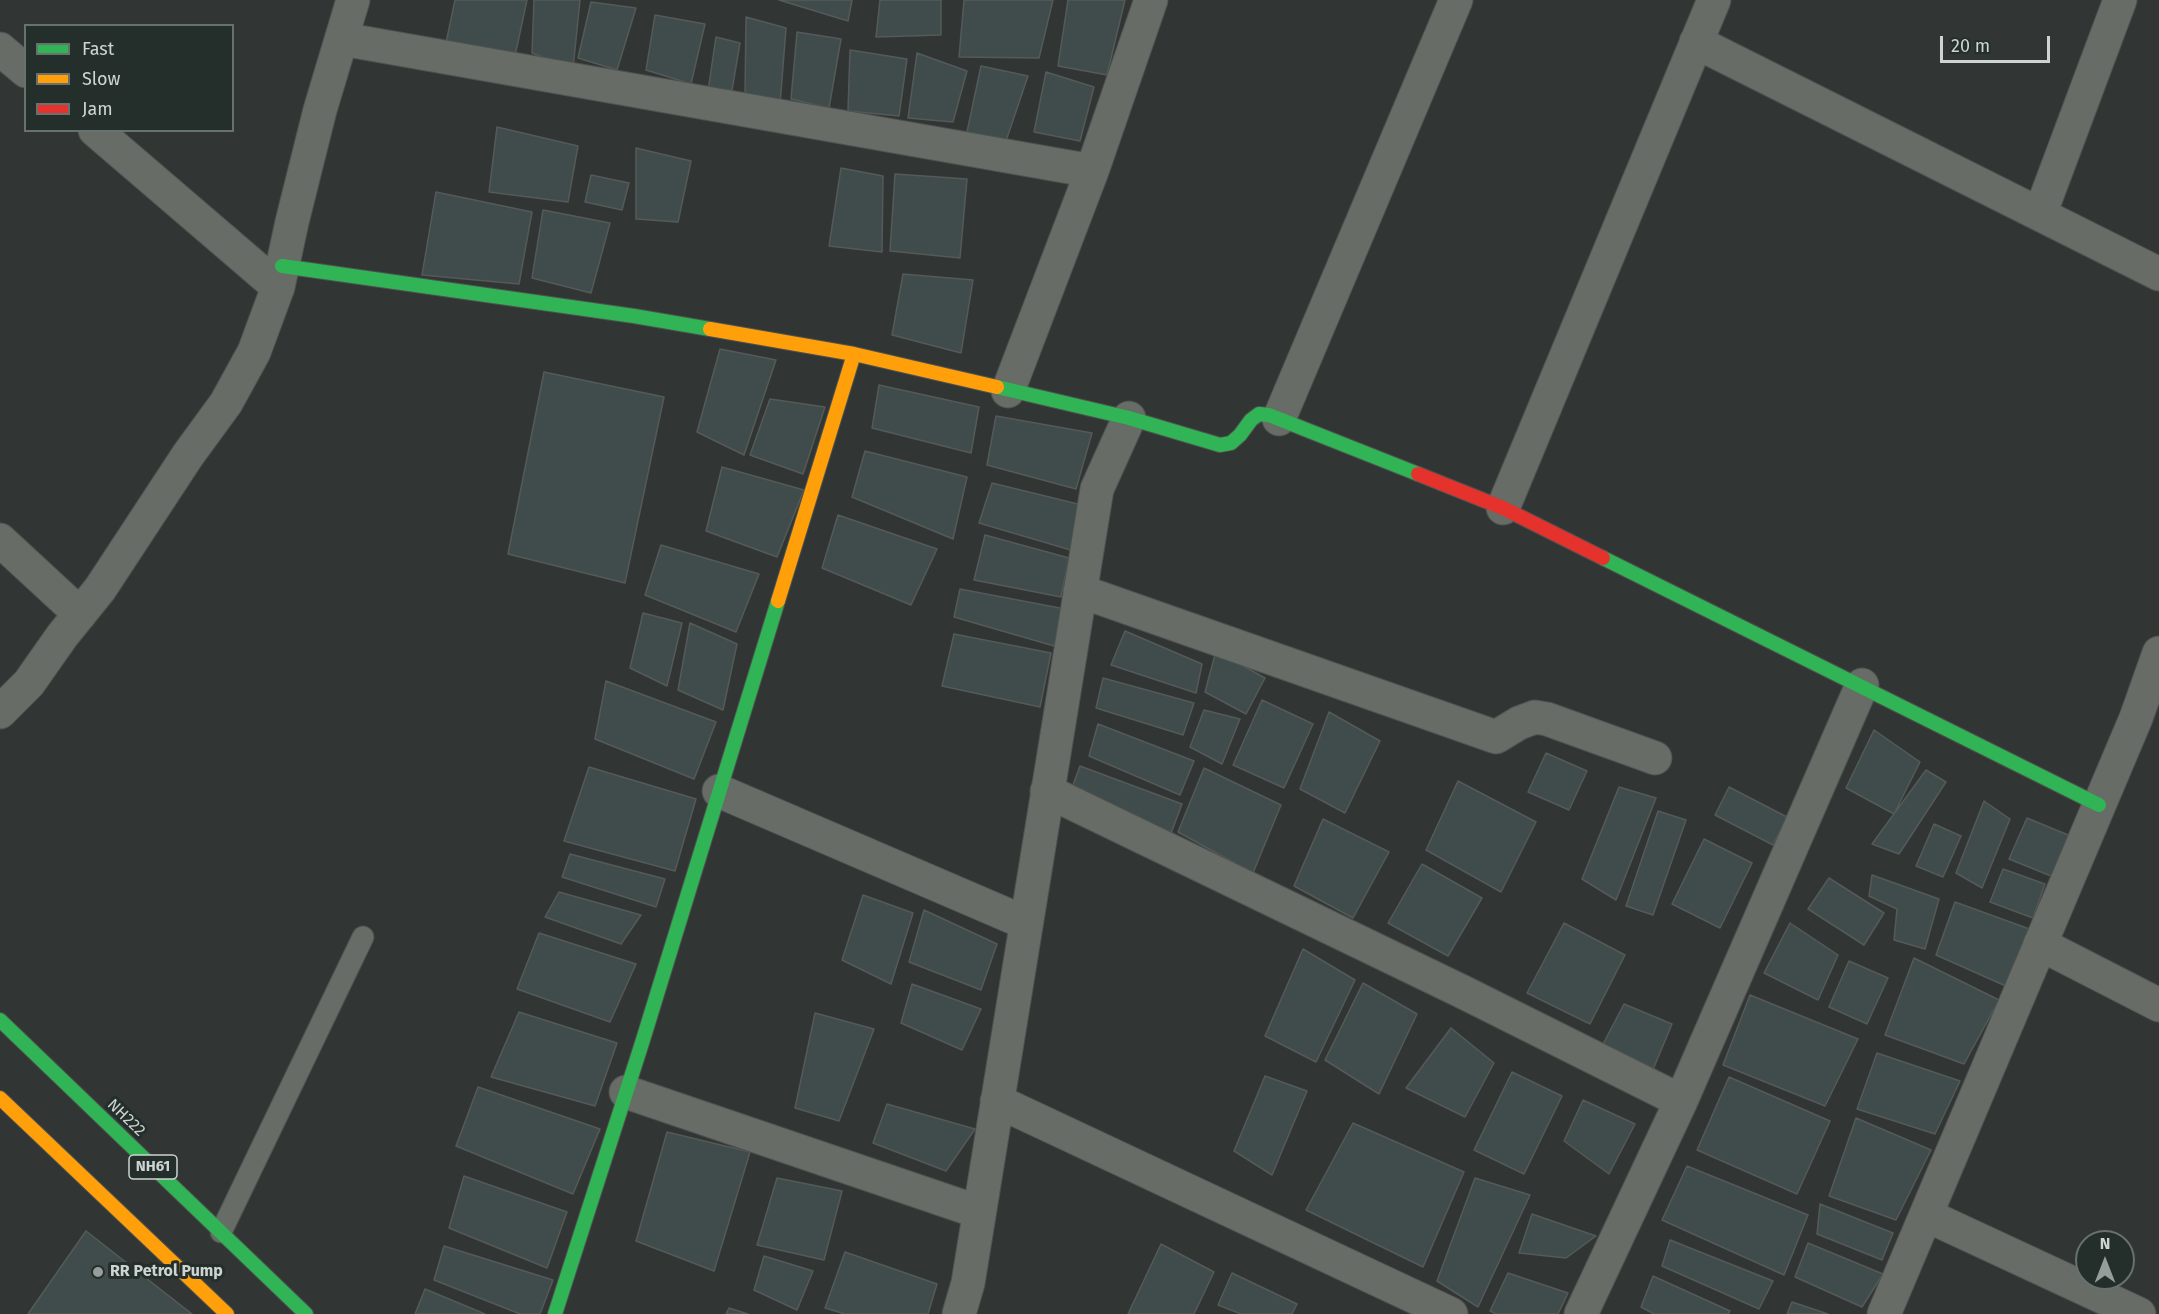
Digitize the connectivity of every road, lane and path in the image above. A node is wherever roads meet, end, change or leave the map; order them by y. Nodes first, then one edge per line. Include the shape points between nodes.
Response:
1 (353, 0) edge
2 (1150, 0) edge
3 (1456, 0) edge
4 (1714, 0) edge
5 (2121, 0) edge
6 (342, 39) junction
7 (1696, 42) junction
8 (0, 49) edge
9 (24, 69) edge
10 (98, 132) edge
11 (1092, 171) junction
12 (2040, 214) junction
13 (2159, 274) edge
14 (280, 276) junction
15 (854, 354) junction
16 (1008, 391) junction
17 (1129, 418) junction
18 (1279, 419) junction
19 (1503, 508) junction
20 (0, 540) edge
21 (1080, 591) junction
22 (80, 614) junction
23 (2159, 653) edge
24 (1862, 685) junction
25 (0, 712) edge
26 (2147, 724) edge
27 (1655, 758) dead end
28 (719, 792) junction
29 (1047, 792) junction
30 (2099, 805) junction
31 (1026, 922) junction
32 (363, 937) dead end
33 (2040, 944) junction
34 (2159, 1005) edge
35 (0, 1020) edge
36 (626, 1092) junction
37 (0, 1098) edge
38 (997, 1101) junction
39 (1681, 1101) junction
40 (980, 1212) junction
41 (1926, 1215) junction
42 (221, 1233) junction
43 (227, 1314) edge
44 (306, 1314) edge
45 (555, 1314) edge
46 (958, 1314) edge
47 (1452, 1314) edge
48 (1581, 1314) edge
49 (1884, 1314) edge
50 (2139, 1314) edge

1 - 6 street
2 - 11 street
3 - 18 street
4 - 7 street
5 - 12 street
6 - 11 street
6 - 14 street via 320,110
7 - 12 street
7 - 19 street
8 - 9 street
10 - 14 street
11 - 16 street
12 - 13 street
14 - 15 main road via 634,316
14 - 22 street via 254,352 226,403
15 - 16 main road
15 - 28 main road
16 - 17 main road
17 - 18 main road via 1220,444 1231,443 1259,414
17 - 21 street via 1097,489
18 - 19 main road
19 - 24 main road
20 - 22 street
21 - 27 street via 1496,738 1535,717
21 - 29 street
22 - 25 street via 29,683
23 - 26 street
24 - 30 main road
24 - 39 street
26 - 30 street
28 - 31 street
28 - 36 main road
29 - 31 street
29 - 39 street
30 - 33 street
31 - 38 street
32 - 42 lane
33 - 34 street
33 - 41 street
35 - 42 main road, NH222 / NH61
36 - 40 street
36 - 45 main road
37 - 43 main road
38 - 40 street
38 - 47 street
39 - 48 street
40 - 46 street via 968,1283
41 - 49 street
41 - 50 street
42 - 44 main road, NH222 / NH61

